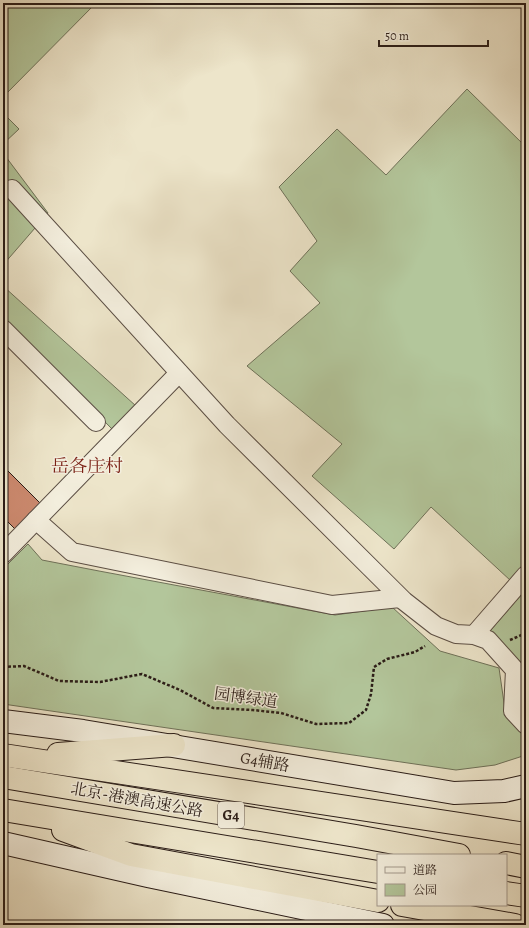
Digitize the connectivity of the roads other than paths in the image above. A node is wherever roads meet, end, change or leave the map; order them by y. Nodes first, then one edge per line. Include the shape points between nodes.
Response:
1 (12, 189) dead end
2 (3, 329) edge
3 (179, 373) junction
4 (96, 422) dead end
5 (36, 520) junction
6 (3, 554) edge
7 (526, 575) edge
8 (400, 598) junction
9 (474, 635) junction
10 (3, 721) edge
11 (526, 725) edge
12 (174, 746) junction
13 (11, 756) edge
14 (3, 777) edge
15 (526, 786) edge
16 (10, 811) edge
17 (526, 834) edge
18 (3, 843) edge
19 (454, 854) edge
20 (507, 864) edge
21 (526, 867) edge
22 (377, 872) edge
23 (507, 893) edge
24 (526, 896) edge
25 (377, 901) edge
26 (407, 906) edge
27 (383, 925) edge
28 (515, 925) edge

1 - 3 street
2 - 4 street
3 - 5 street
3 - 8 street via 227,425
5 - 6 street
5 - 8 street via 72,552 332,605
7 - 9 street
8 - 9 street via 436,626 456,634
9 - 11 street via 488,640 515,670 513,711
10 - 12 street, G4辅路
12 - 13 highway
12 - 15 street, G4辅路 via 454,793 504,791
13 - 17 highway
14 - 19 highway, 北京-港澳高速公路 / G4
16 - 22 highway, 北京-港澳高速公路 / G4
16 - 25 highway via 131,855
18 - 27 street
20 - 21 highway
23 - 24 highway
26 - 28 highway

